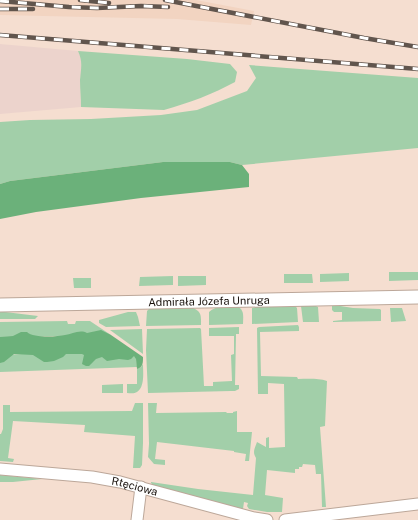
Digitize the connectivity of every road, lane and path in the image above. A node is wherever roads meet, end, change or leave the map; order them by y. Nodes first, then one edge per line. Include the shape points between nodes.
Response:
1 (418, 296) edge
2 (0, 305) edge
3 (0, 469) edge
4 (141, 487) junction
5 (418, 504) edge
6 (137, 520) edge
7 (267, 520) edge
8 (285, 520) edge

1 - 2 street, Admirała Józefa Unruga
3 - 4 street, Rtęciowa via 92,477
4 - 6 street
4 - 7 street, Rtęciowa
5 - 8 street

